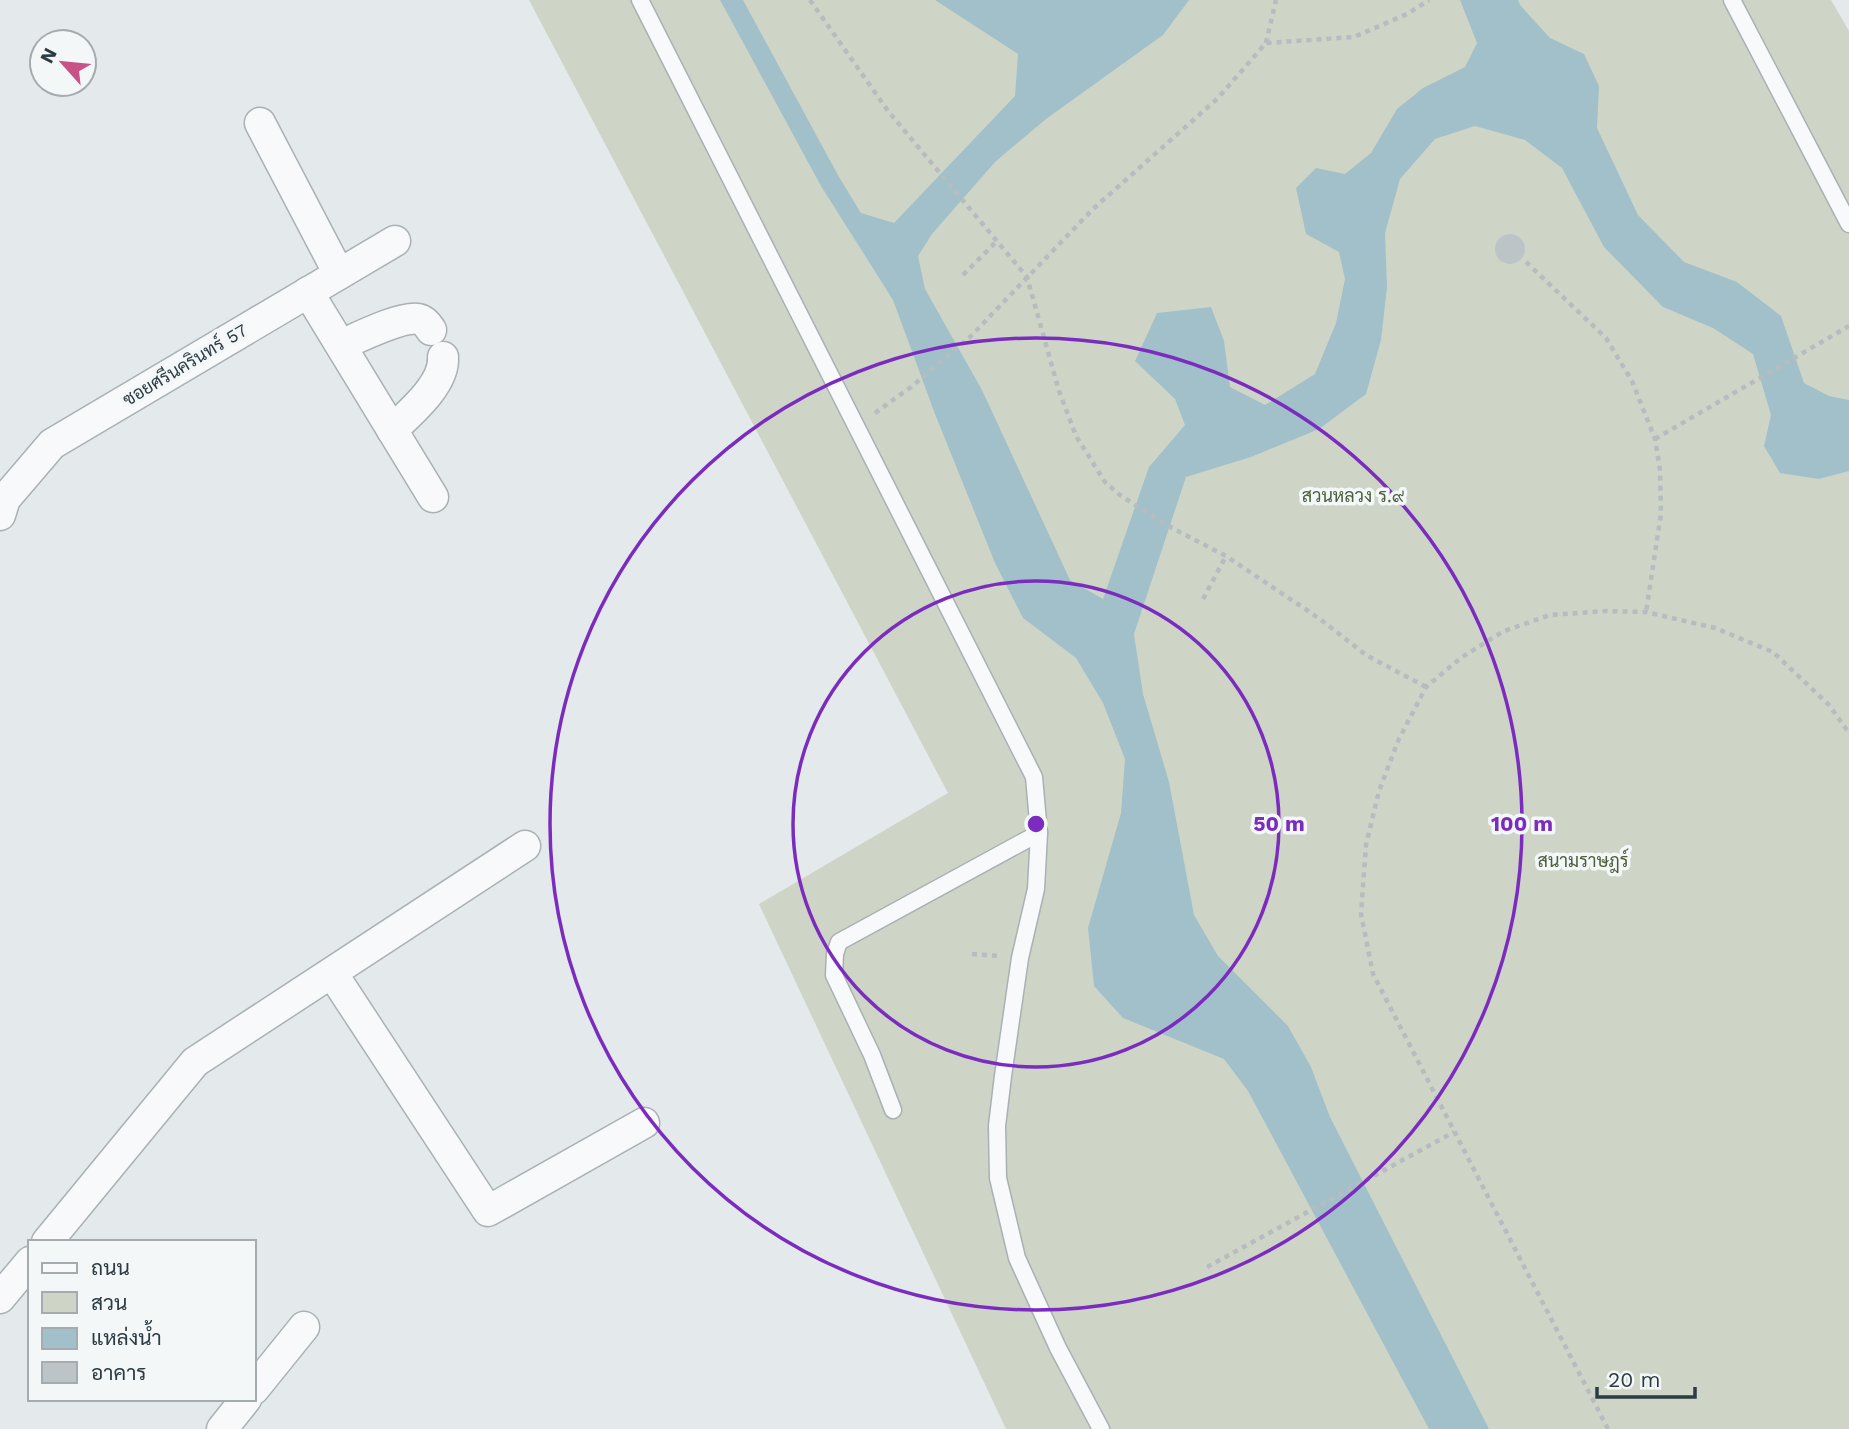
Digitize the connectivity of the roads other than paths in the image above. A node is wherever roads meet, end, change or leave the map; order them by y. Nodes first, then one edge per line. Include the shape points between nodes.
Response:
1 (640, 0) edge
2 (1732, 0) edge
3 (260, 123) dead end
4 (1849, 225) edge
5 (396, 241) dead end
6 (339, 274) junction
7 (308, 292) junction
8 (431, 330) dead end
9 (341, 345) junction
10 (443, 357) dead end
11 (392, 430) junction
12 (433, 497) dead end
13 (0, 515) edge
14 (1039, 833) junction
15 (525, 846) dead end
16 (332, 973) junction
17 (894, 1110) dead end
18 (644, 1123) dead end
19 (49, 1240) edge
20 (28, 1264) edge
21 (0, 1298) edge
22 (304, 1327) dead end
23 (256, 1387) edge
24 (244, 1401) edge
25 (222, 1429) edge
26 (1101, 1429) edge

1 - 14 lane via 1034,777
2 - 4 lane
3 - 6 street
5 - 6 street, ซอยศรีนครินทร์ 57
6 - 7 street, ซอยศรีนครินทร์ 57
7 - 9 street
7 - 13 street, ซอยศรีนครินทร์ 57 via 52,443 5,499
8 - 9 street via 417,319
9 - 11 street
10 - 11 street via 444,365 433,385
11 - 12 street
14 - 17 lane via 839,942 834,975
14 - 26 lane via 1036,890 1020,958 998,1114 998,1178 1017,1258
15 - 16 street
16 - 18 street via 488,1211
16 - 19 street via 195,1062
20 - 21 street
22 - 23 street
24 - 25 street

